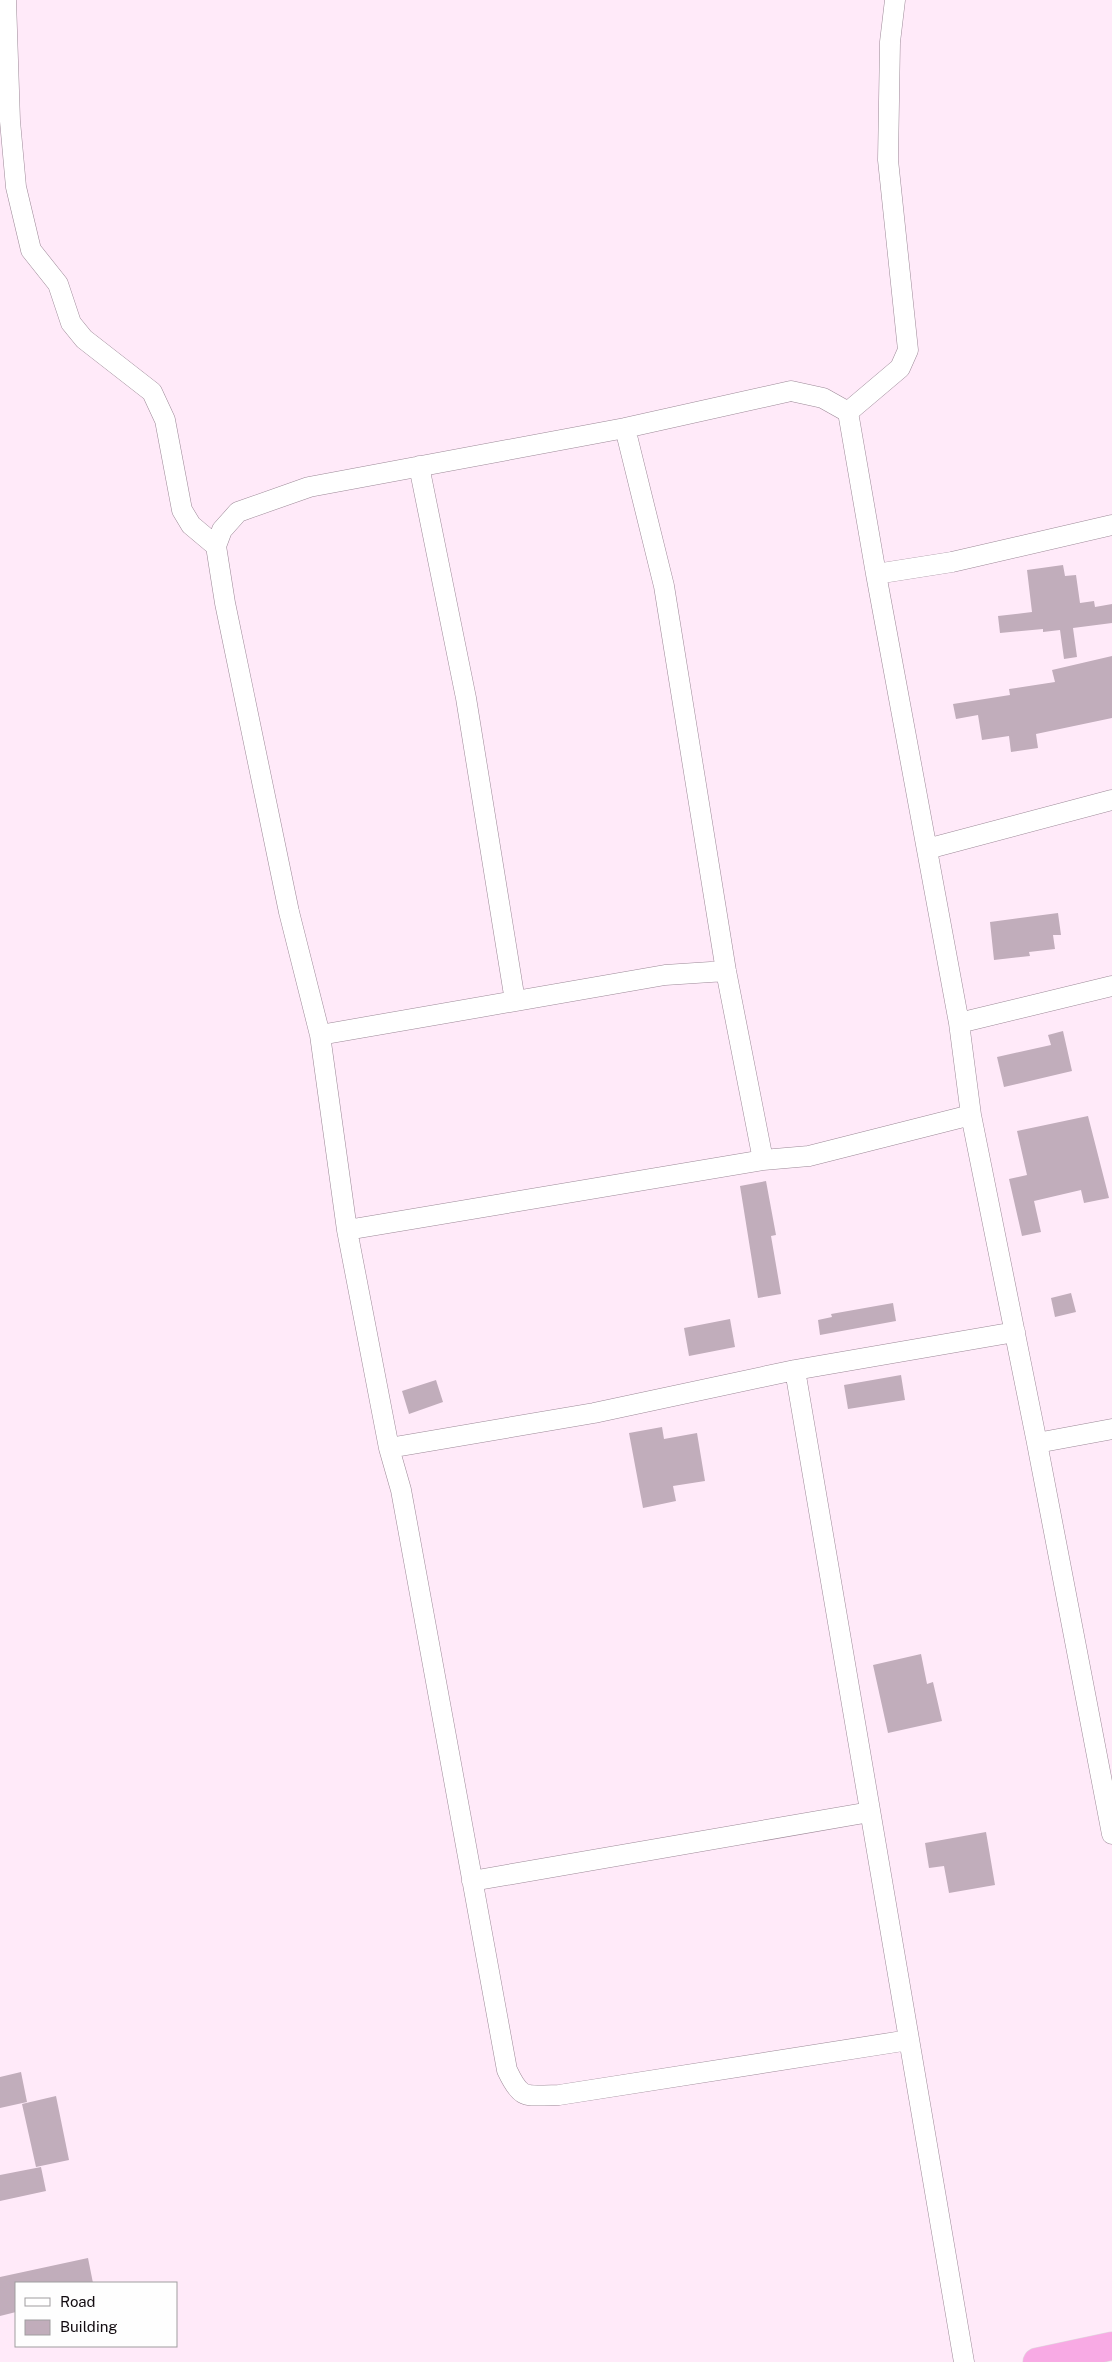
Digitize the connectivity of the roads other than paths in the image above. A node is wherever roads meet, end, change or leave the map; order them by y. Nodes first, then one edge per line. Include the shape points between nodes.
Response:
1 (6, 0) edge
2 (895, 0) edge
3 (5, 121) edge
4 (8, 187) edge
5 (848, 412) junction
6 (625, 428) junction
7 (419, 466) junction
8 (1112, 525) edge
9 (216, 546) junction
10 (876, 574) junction
11 (1112, 800) edge
12 (927, 848) junction
13 (726, 971) junction
14 (1112, 986) edge
15 (514, 1001) junction
16 (959, 1023) junction
17 (320, 1035) junction
18 (971, 1115) junction
19 (764, 1160) junction
20 (347, 1230) junction
21 (1015, 1332) junction
22 (795, 1370) junction
23 (1112, 1429) edge
24 (1037, 1443) junction
25 (389, 1448) junction
26 (870, 1812) junction
27 (1112, 1834) edge
28 (472, 1882) junction
29 (909, 2040) junction
30 (1112, 2346) edge
31 (964, 2362) edge
32 (1037, 2362) edge

1 - 3 street
2 - 5 street via 890,42 888,160 908,350 900,368
3 - 4 street
4 - 9 street via 31,250 58,284 71,323 84,339 152,392 165,420 182,510 191,525
5 - 6 street via 823,398 791,391
5 - 10 street
6 - 7 street
6 - 13 street via 664,586
7 - 9 street via 309,487 238,512 222,530
7 - 15 street via 466,698
8 - 10 street via 946,563
9 - 17 street via 289,912
10 - 12 street
11 - 12 street
12 - 16 street
13 - 15 street via 665,975
13 - 19 street
14 - 16 street
15 - 17 street
16 - 18 street
17 - 20 street
18 - 19 street via 809,1156
18 - 21 street
19 - 20 street
20 - 25 street
21 - 22 street
21 - 24 street
22 - 25 street via 594,1413
22 - 26 street
23 - 24 street
24 - 27 street
25 - 28 street via 401,1490
26 - 28 street
26 - 29 street
28 - 29 street via 507,2070 516,2090 526,2095 559,2095
29 - 31 street
30 - 32 highway

